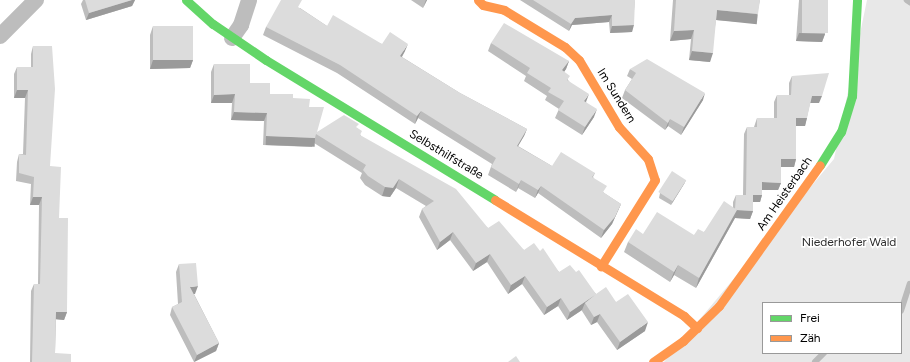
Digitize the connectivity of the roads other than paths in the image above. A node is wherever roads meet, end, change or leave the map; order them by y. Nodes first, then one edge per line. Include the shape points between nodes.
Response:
1 (36, 0) edge
2 (186, 0) edge
3 (249, 0) edge
4 (478, 0) edge
5 (857, 0) edge
6 (0, 36) edge
7 (232, 38) junction
8 (601, 266) junction
9 (697, 328) junction
10 (652, 362) edge

1 - 6 street
2 - 7 street, Selbsthilfstraße
3 - 7 street via 241,25
4 - 8 street, Im Sundern via 483,5 504,10 565,47 579,60 619,127 648,159 655,180
5 - 9 street, Am Heisterbach via 854,78 841,132 742,277
7 - 8 street, Selbsthilfstraße
8 - 9 street, Selbsthilfstraße via 684,316
9 - 10 street, Am Heisterbach

